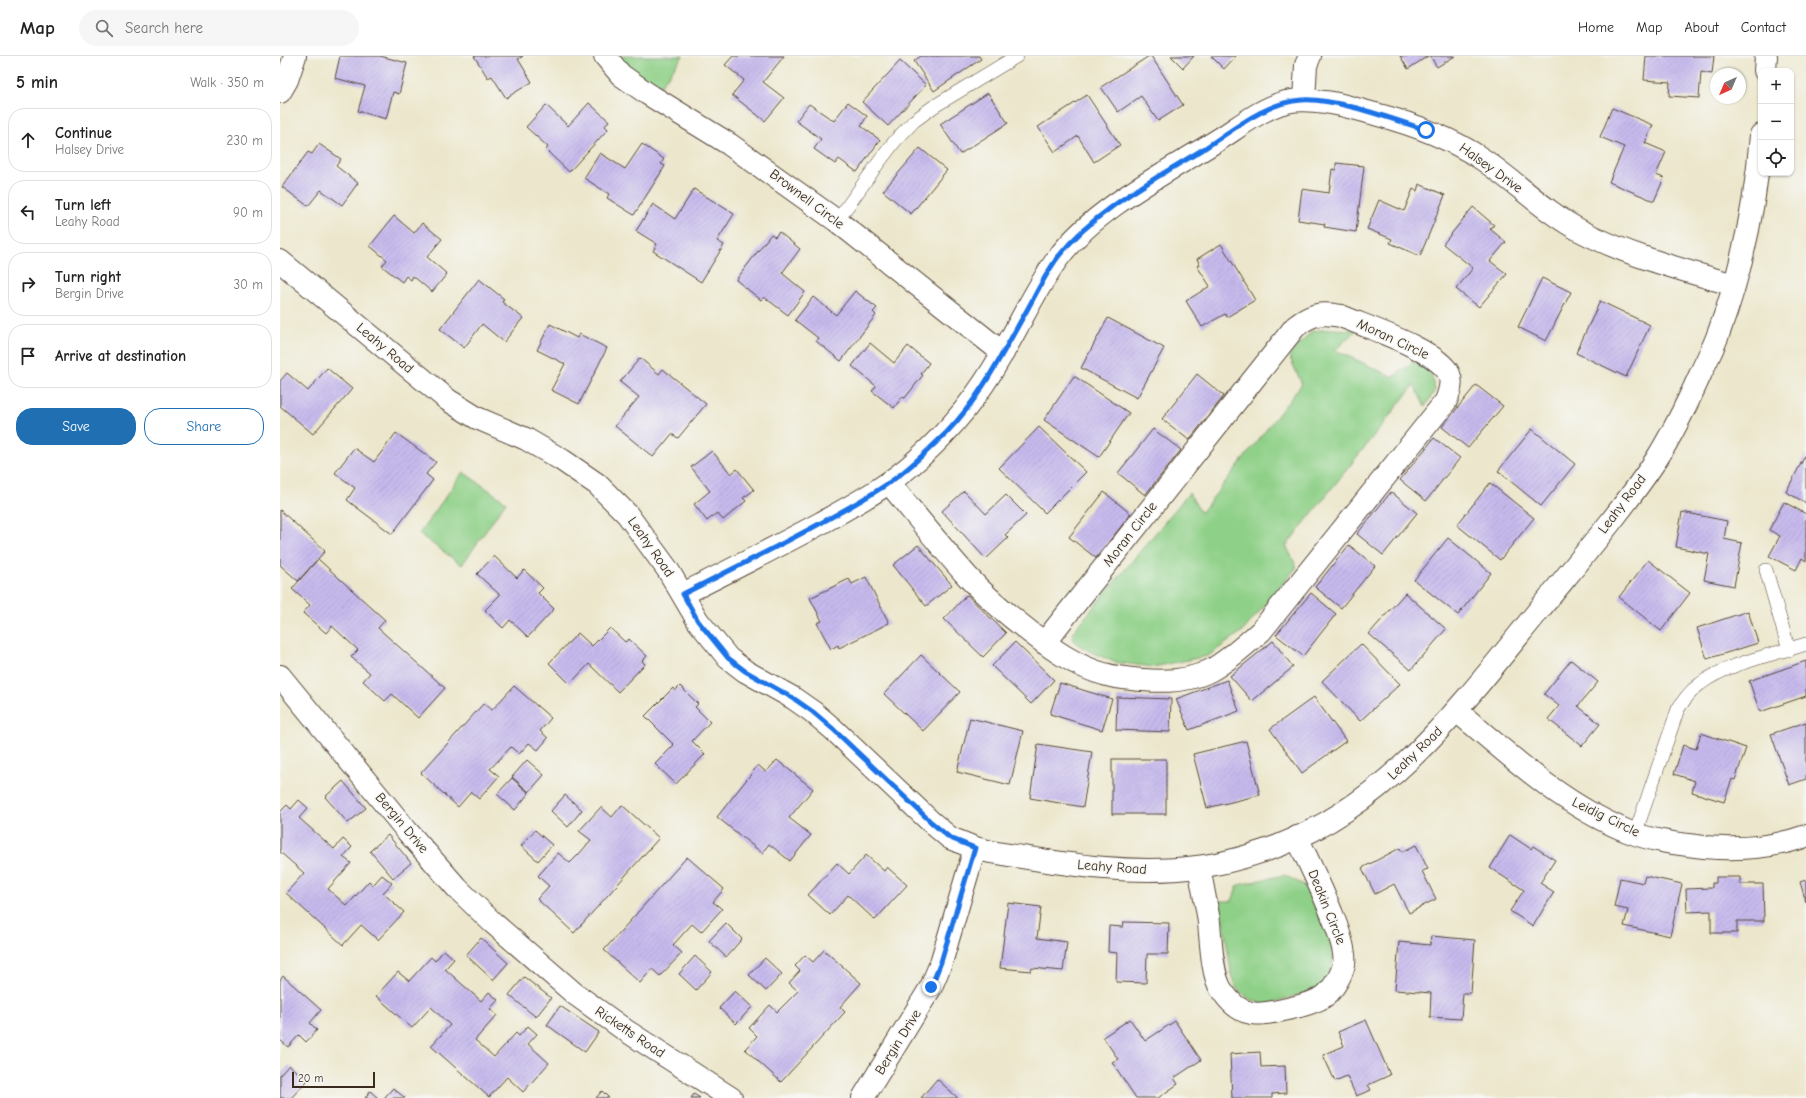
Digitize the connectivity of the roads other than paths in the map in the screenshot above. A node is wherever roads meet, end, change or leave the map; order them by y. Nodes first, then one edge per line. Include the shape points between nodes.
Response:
1 (295, 56) edge
2 (605, 56) edge
3 (1016, 56) edge
4 (1310, 56) edge
5 (1766, 56) edge
6 (1765, 68) edge
7 (280, 92) edge
8 (1304, 100) junction
9 (1760, 140) edge
10 (837, 221) junction
11 (280, 261) edge
12 (1734, 286) junction
13 (1003, 353) junction
14 (890, 483) junction
15 (1766, 570) dead end
16 (683, 594) junction
17 (1044, 643) junction
18 (1806, 644) edge
19 (1789, 650) junction
20 (280, 676) edge
21 (1457, 711) junction
22 (1635, 834) junction
23 (1806, 836) edge
24 (1296, 837) junction
25 (975, 848) junction
26 (1199, 867) junction
27 (534, 960) joint
28 (731, 1098) edge
29 (863, 1098) edge

1 - 7 street
2 - 10 street, Brownell Circle via 622,75 648,94 742,152
3 - 10 lane via 914,121 895,141
4 - 8 street via 1306,65
5 - 6 street
8 - 12 street, Halsey Drive via 1353,108 1426,130 1454,142 1483,160 1548,212 1583,232 1659,263
8 - 13 street, Halsey Drive via 1284,102 1262,112 1102,215 1059,256
9 - 12 street, Leahy Road via 1749,218
10 - 13 street, Brownell Circle
11 - 16 street, Leahy Road via 448,400 477,418 562,460 596,484 627,514
12 - 21 street, Leahy Road via 1719,333 1684,410 1656,459
13 - 14 street, Halsey Drive via 974,399 950,429
14 - 16 street, Halsey Drive via 812,528
14 - 17 street, Moran Circle via 967,576
15 - 19 lane
16 - 25 street, Leahy Road via 698,621 728,658 813,712 950,838
17 - 17 street, Moran Circle via 1076,663 1103,674 1158,682 1184,679 1210,670 1229,658 1261,631 1286,602 1446,401 1450,388 1449,375 1440,362 1425,352 1341,316 1329,313 1306,318 1295,327
18 - 19 lane
19 - 22 lane via 1717,674 1687,696 1678,710
20 - 27 street, Bergin Drive via 457,888
21 - 22 street, Leidig Circle via 1549,787 1585,810
21 - 24 street, Leahy Road via 1409,761 1379,787 1346,810
22 - 23 street, Leidig Circle via 1669,843 1716,848 1746,848 1792,841
24 - 26 street, Leahy Road via 1278,846
24 - 26 street, Deakin Circle via 1339,931 1345,952 1340,976 1326,996 1317,1001 1263,1015 1238,1008 1227,998 1216,976
25 - 26 street, Leahy Road via 1105,868 1140,870
25 - 29 street, Bergin Drive via 931,987
27 - 28 street, Ricketts Road via 625,1030

